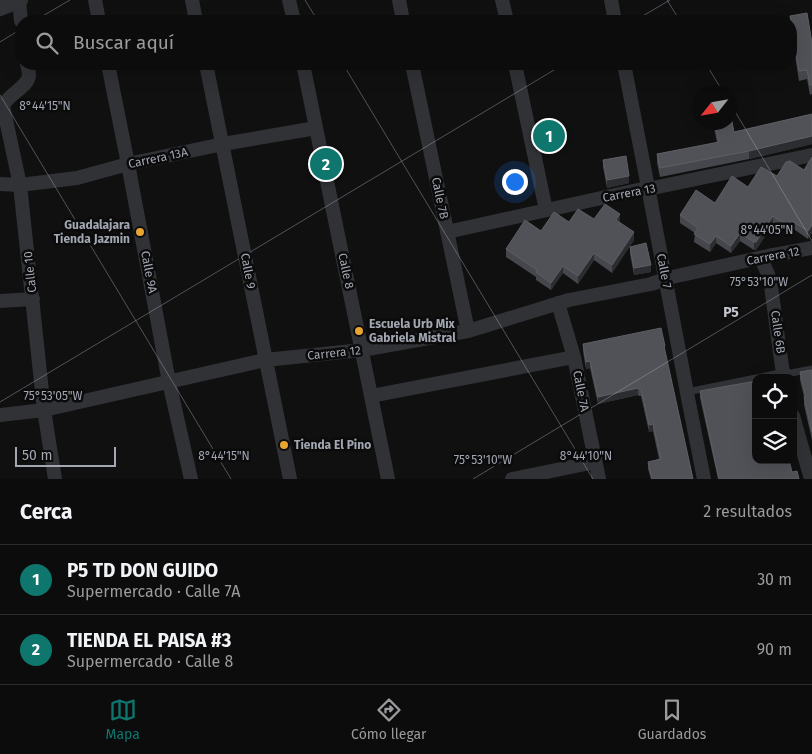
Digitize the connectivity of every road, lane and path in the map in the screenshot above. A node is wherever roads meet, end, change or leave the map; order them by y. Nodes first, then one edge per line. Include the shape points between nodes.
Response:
1 (19, 0) edge
2 (95, 0) edge
3 (192, 0) edge
4 (289, 0) edge
5 (399, 0) edge
6 (502, 0) edge
7 (611, 0) edge
8 (0, 8) edge
9 (20, 15) edge
10 (98, 15) edge
11 (195, 15) edge
12 (293, 15) edge
13 (402, 15) edge
14 (506, 15) edge
15 (614, 15) edge
16 (28, 70) edge
17 (109, 70) edge
18 (207, 70) edge
19 (304, 70) edge
20 (413, 70) edge
21 (516, 70) edge
22 (625, 70) edge
23 (316, 128) junction
24 (223, 144) junction
25 (812, 155) edge
26 (128, 164) junction
27 (0, 184) edge
28 (20, 185) junction
29 (648, 189) junction
30 (546, 210) junction
31 (447, 232) junction
32 (812, 248) edge
33 (762, 258) junction
34 (665, 279) junction
35 (33, 299) junction
36 (0, 301) edge
37 (558, 303) junction
38 (468, 331) junction
39 (362, 350) junction
40 (574, 357) junction
41 (265, 360) junction
42 (812, 369) edge
43 (785, 374) edge
44 (791, 374) edge
45 (752, 379) edge
46 (169, 382) junction
47 (687, 392) junction
48 (372, 396) junction
49 (44, 410) junction
50 (0, 415) edge
51 (794, 419) edge
52 (595, 462) junction
53 (55, 479) edge
54 (190, 479) edge
55 (290, 479) edge
56 (388, 479) edge
57 (512, 479) edge
58 (599, 479) edge
59 (704, 479) edge
60 (810, 479) edge

1 - 8 street
1 - 9 street
2 - 10 street
3 - 11 street
4 - 12 street
5 - 13 street
6 - 14 street
7 - 15 street
16 - 28 street, Calle 10 via 26,84 3,106
17 - 26 street, Calle 9A
18 - 24 street, Calle 9
19 - 23 street, Calle 8
20 - 31 street, Calle 7B
21 - 30 street
22 - 29 street, Calle 7
23 - 24 street, Carrera 13A
23 - 39 street, Calle 8
24 - 26 street, Carrera 13A
24 - 41 street, Calle 9
25 - 29 street, Carrera 13
26 - 28 street, Carrera 13A via 77,178
26 - 46 street, Calle 9A
27 - 28 street, Carrera 13A
28 - 35 street, Calle 10
29 - 30 street, Carrera 13
29 - 34 street, Calle 7
30 - 31 street, Carrera 13
31 - 38 street, Calle 7B
32 - 33 street, Carrera 12
33 - 34 street, Carrera 12
33 - 43 street, Calle 6B via 770,279
34 - 37 street, Carrera 12
34 - 47 street, Calle 7
35 - 36 street
35 - 49 street, Calle 10
37 - 38 street, Carrera 12
37 - 40 street, Calle 7A
38 - 39 street, Carrera 12
39 - 41 street, Carrera 12
39 - 48 street, Calle 8
40 - 48 street
40 - 52 street, Calle 7A
41 - 46 street, Carrera 12
41 - 55 street, Calle 9
42 - 44 lane
45 - 47 lane
46 - 49 street, Carrera 12
46 - 54 street, Calle 9A
47 - 59 street, Calle 7
48 - 56 street, Calle 8
49 - 50 street, Carrera 12
49 - 53 street, Calle 10
51 - 60 street
52 - 57 street
52 - 58 street, Calle 7A

